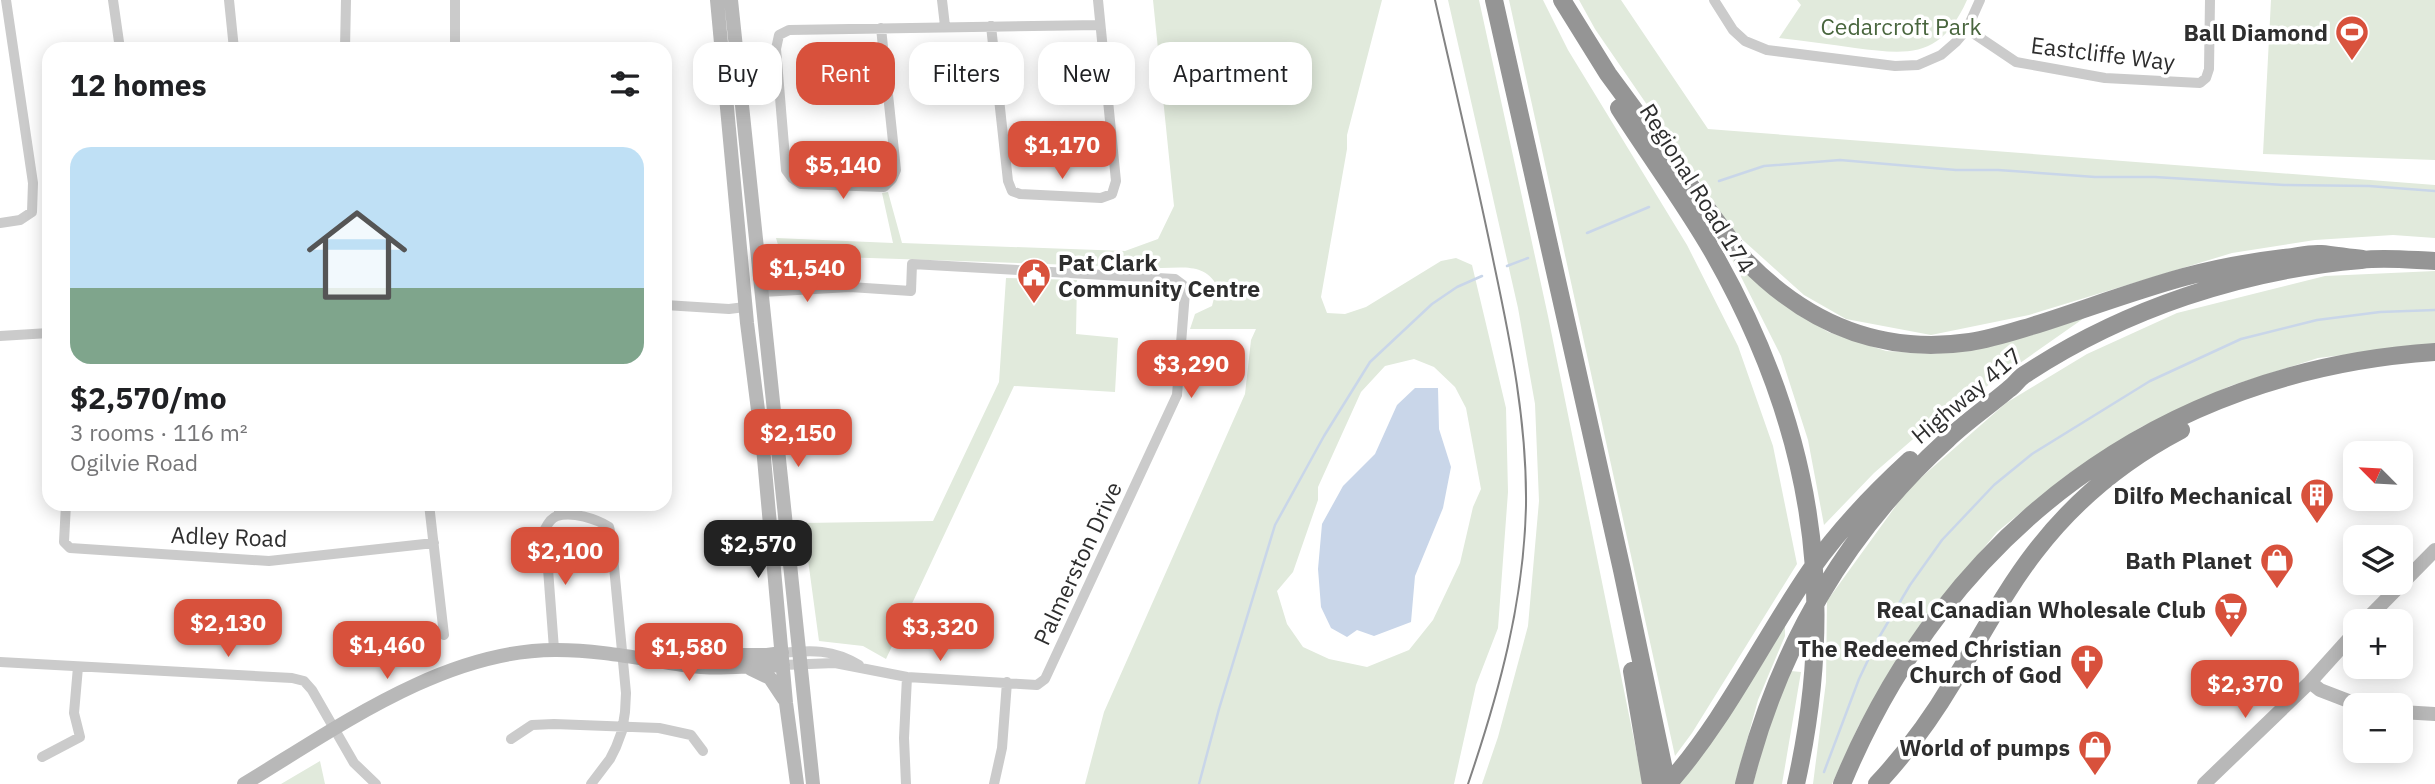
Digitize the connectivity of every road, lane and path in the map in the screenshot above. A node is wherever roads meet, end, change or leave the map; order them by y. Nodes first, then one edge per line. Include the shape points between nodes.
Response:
1 (6, 0) edge
2 (113, 0) edge
3 (229, 0) edge
4 (346, 0) edge
5 (455, 0) edge
6 (717, 0) edge
7 (732, 0) edge
8 (943, 0) edge
9 (1098, 0) edge
10 (1494, 0) edge
11 (1553, 0) edge
12 (1562, 0) edge
13 (1714, 0) edge
14 (1980, 0) edge
15 (2210, 0) edge
16 (1100, 25) junction
17 (945, 26) junction
18 (990, 26) junction
19 (881, 28) junction
20 (1967, 29) junction
21 (119, 42) edge
22 (233, 42) edge
23 (345, 42) edge
24 (455, 42) edge
25 (0, 223) edge
26 (2363, 259) junction
27 (2435, 261) edge
28 (762, 292) junction
29 (672, 305) edge
30 (745, 307) junction
31 (42, 333) edge
32 (0, 336) edge
33 (2435, 352) edge
34 (2332, 366) junction
35 (2021, 377) junction
36 (1599, 474) junction
37 (66, 511) edge
38 (430, 511) edge
39 (558, 511) edge
40 (567, 511) edge
41 (433, 543) junction
42 (2435, 550) edge
43 (2377, 609) edge
44 (444, 635) dead end
45 (2343, 645) edge
46 (554, 649) junction
47 (629, 655) junction
48 (801, 657) junction
49 (783, 659) junction
50 (0, 662) edge
51 (78, 667) junction
52 (747, 667) junction
53 (907, 677) junction
54 (1007, 682) junction
55 (2310, 682) junction
56 (2343, 699) edge
57 (786, 703) junction
58 (2413, 713) edge
59 (2435, 714) edge
60 (623, 727) junction
61 (336, 730) junction
62 (511, 738) dead end
63 (703, 751) dead end
64 (42, 757) dead end
65 (1881, 780) edge
66 (244, 784) edge
67 (376, 784) edge
68 (591, 784) edge
69 (797, 784) edge
70 (813, 784) edge
71 (906, 784) edge
72 (994, 784) edge
73 (1651, 784) edge
74 (1668, 784) edge
75 (1744, 784) edge
76 (1796, 784) edge
77 (1842, 784) edge
78 (2204, 784) edge

1 - 25 street via 33,183 32,212 20,220
2 - 21 street
3 - 22 street
4 - 23 street
5 - 24 street
6 - 30 main road
7 - 28 main road
8 - 17 street
9 - 16 street
10 - 36 highway
11 - 76 highway, Regional Road 174 via 1726,276 1765,358 1790,426 1812,537 1817,616 1812,696
12 - 26 highway via 1608,74 1745,260 1791,302 1854,332 1909,344 1973,342 2221,267 2319,254
13 - 20 street via 1733,30 1767,50 1895,66 1918,65 1941,55
14 - 20 street
15 - 20 street, Eastcliffe Way via 2209,69 2200,83 2105,78 2017,62
16 - 18 street
16 - 18 street via 1116,181 1112,194 1101,198 1013,191 1008,181
17 - 18 street
17 - 19 street
19 - 19 street via 896,170 892,179 884,187 801,184 786,170 776,40 789,30
26 - 27 highway, Highway 417
26 - 35 highway, Highway 417 via 2279,272 2191,295 2133,316
28 - 48 main road
28 - 54 street, Palmerston Drive via 849,287 911,292 912,264 1135,275 1175,279 1183,285 1177,395 1045,679 1037,685
29 - 30 street
30 - 49 main road
31 - 32 street
33 - 34 highway
34 - 65 highway via 2187,427 2099,484 2035,551 1941,702
34 - 77 highway via 2252,387 2175,419 2096,465 2034,512 1978,565 1925,631 1882,699
35 - 74 highway via 2007,381 1963,414 1845,525 1778,620 1703,740
35 - 75 highway, Highway 417 via 1927,458 1885,502 1849,550 1812,609 1782,670
36 - 73 highway
36 - 74 highway
37 - 41 street, Adley Road via 64,542 70,548 269,561
38 - 41 street
39 - 46 street via 545,529
40 - 47 street via 597,518 609,527
41 - 44 street
42 - 43 main road
45 - 55 main road
46 - 47 main road
46 - 61 main road via 488,657 433,676
47 - 49 main road via 767,655
47 - 52 main road via 685,665
47 - 60 street
48 - 49 street, Palmerston Drive
48 - 53 street, Palmerston Drive
48 - 70 main road
49 - 52 main road
49 - 57 main road
50 - 51 street
51 - 61 street via 292,678 304,681 312,690
51 - 64 street via 74,713 80,737
52 - 57 main road via 770,678
53 - 54 street, Palmerston Drive
53 - 71 street
54 - 72 street
55 - 56 main road
55 - 78 main road
57 - 69 main road
58 - 59 main road
60 - 62 street via 532,725
60 - 63 street via 691,734
60 - 68 street via 610,759
61 - 66 main road
61 - 67 street via 357,767

